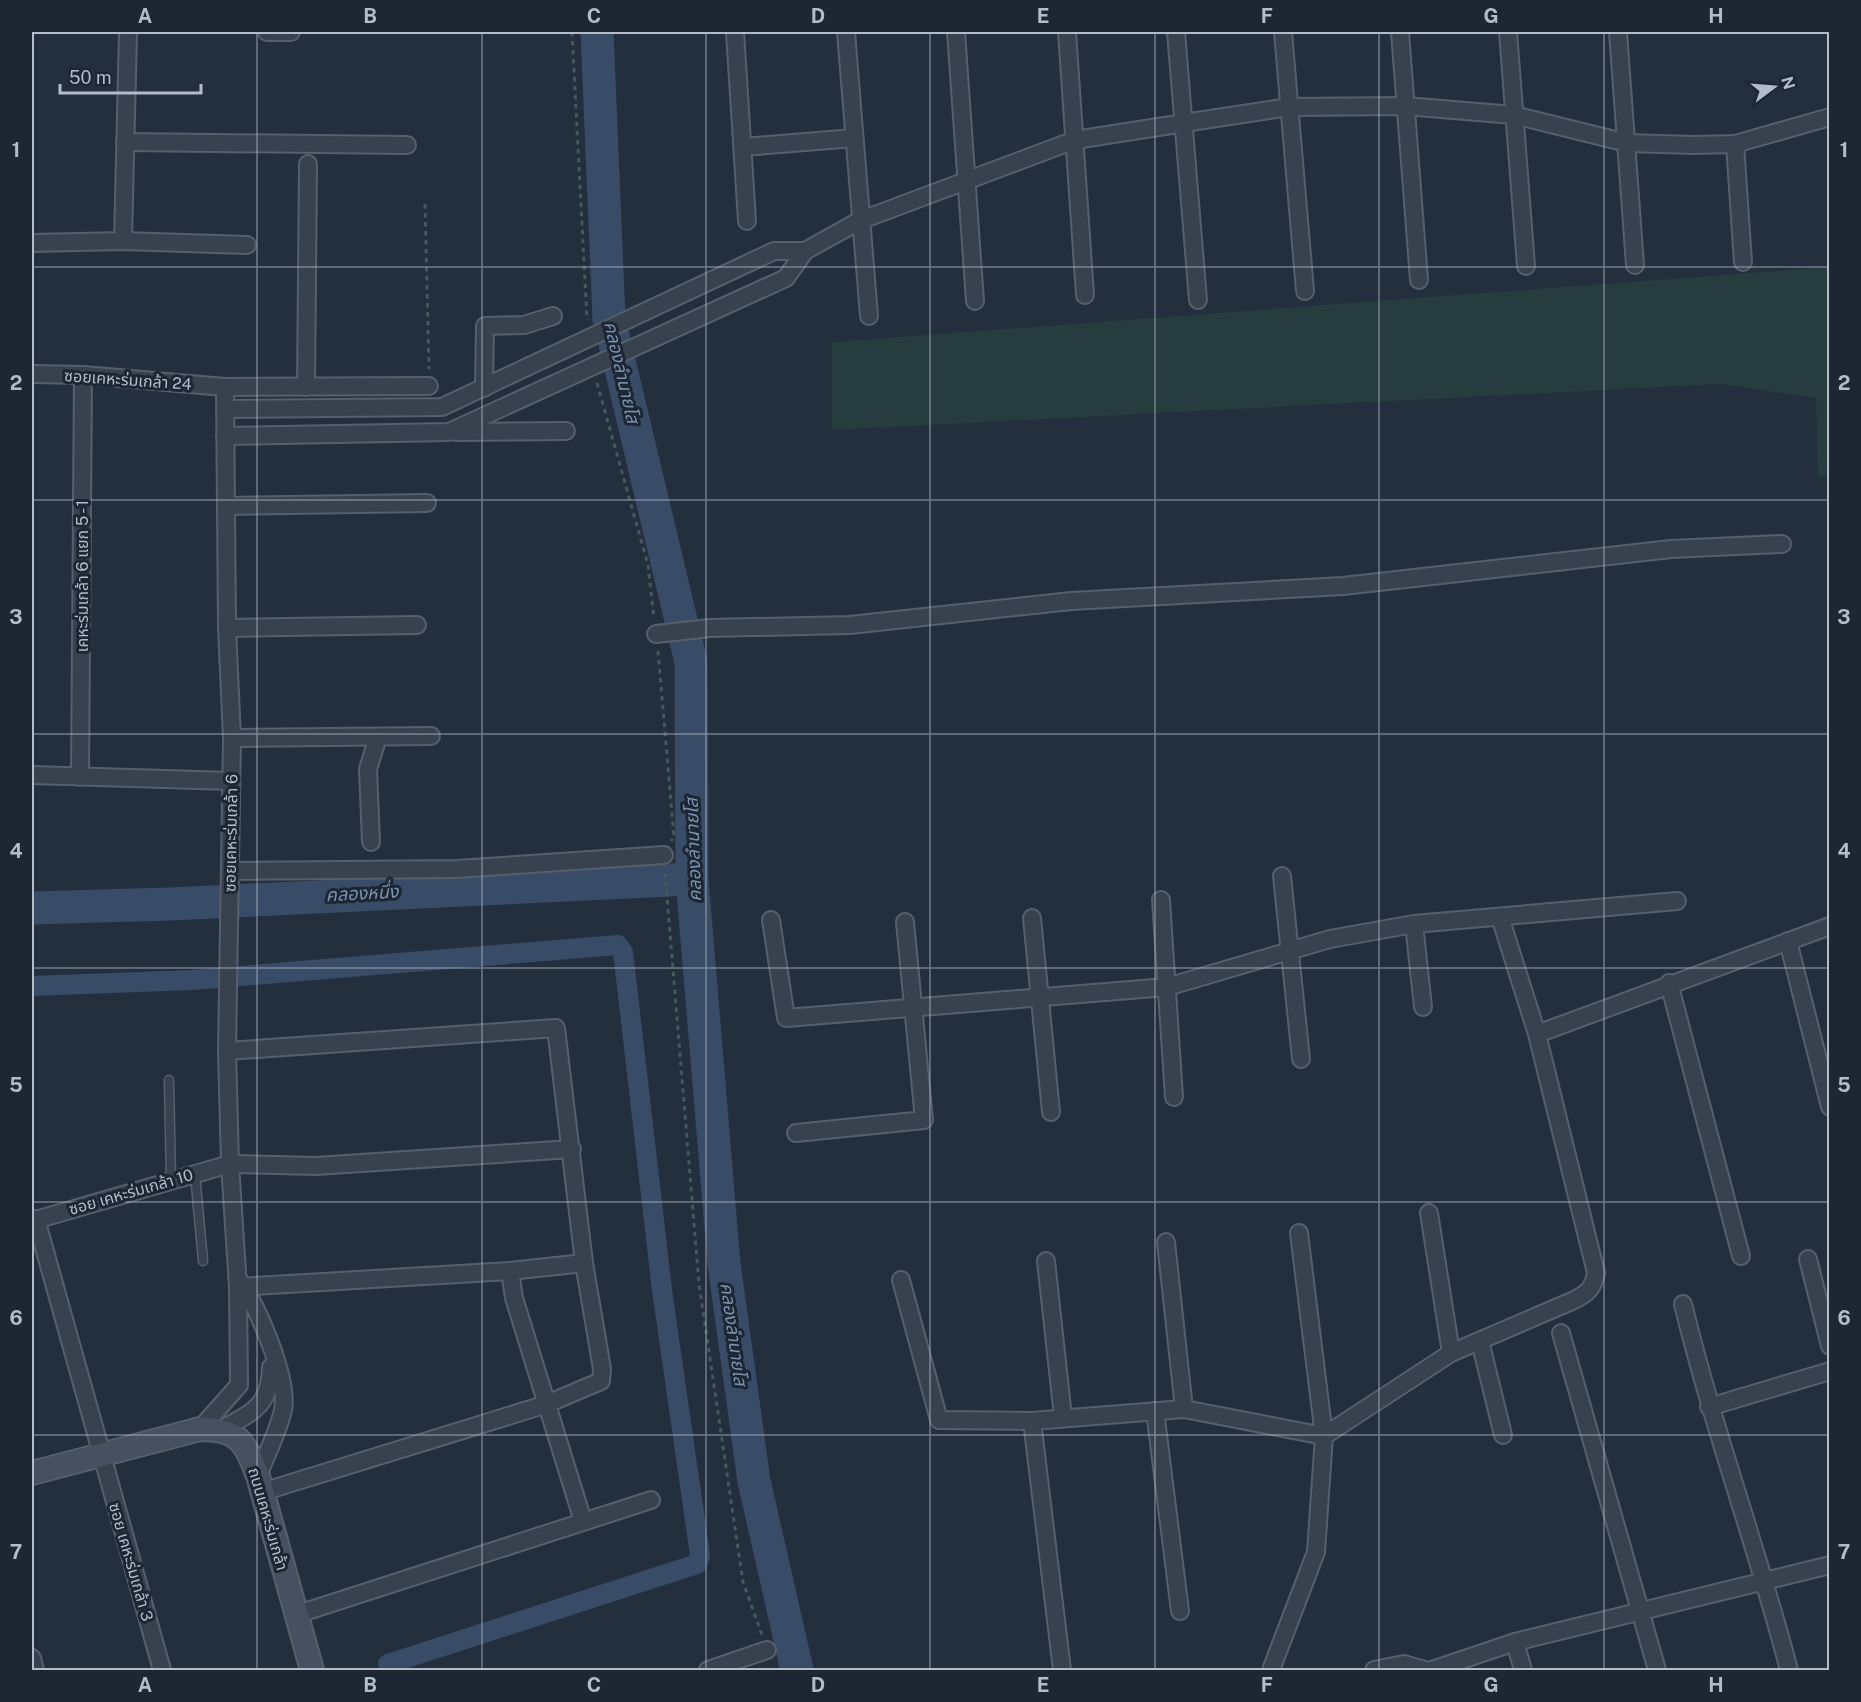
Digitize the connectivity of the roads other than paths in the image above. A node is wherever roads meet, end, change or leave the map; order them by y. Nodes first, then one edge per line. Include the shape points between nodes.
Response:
1 (128, 32) edge
2 (267, 32) edge
3 (291, 32) edge
4 (735, 32) edge
5 (846, 32) edge
6 (956, 32) edge
7 (1067, 32) edge
8 (1176, 32) edge
9 (1283, 32) edge
10 (1400, 32) edge
11 (1508, 32) edge
12 (1618, 32) edge
13 (1405, 106) junction
14 (1289, 107) junction
15 (1514, 115) junction
16 (1830, 117) edge
17 (1184, 123) junction
18 (854, 138) junction
19 (1075, 140) junction
20 (125, 142) junction
21 (1627, 143) junction
22 (1735, 144) junction
23 (407, 145) dead end
24 (744, 147) junction
25 (308, 164) dead end
26 (966, 180) junction
27 (747, 221) dead end
28 (860, 221) junction
29 (123, 241) junction
30 (32, 243) edge
31 (247, 245) dead end
32 (805, 251) junction
33 (1743, 262) dead end
34 (1635, 265) dead end
35 (1526, 266) dead end
36 (1419, 280) dead end
37 (1305, 291) dead end
38 (1085, 295) dead end
39 (1198, 300) dead end
40 (975, 301) dead end
41 (553, 316) dead end
42 (869, 316) dead end
43 (32, 374) edge
44 (83, 375) junction
45 (429, 386) road end
46 (225, 387) junction
47 (306, 387) junction
48 (484, 388) junction
49 (464, 398) junction
50 (225, 409) junction
51 (476, 420) junction
52 (566, 431) dead end
53 (449, 432) junction
54 (225, 436) junction
55 (427, 503) dead end
56 (226, 506) junction
57 (1782, 544) dead end
58 (417, 625) dead end
59 (227, 628) junction
60 (656, 634) dead end
61 (431, 736) dead end
62 (378, 737) junction
63 (232, 738) junction
64 (32, 775) edge
65 (80, 777) junction
66 (231, 781) junction
67 (371, 842) dead end
68 (664, 855) dead end
69 (1282, 876) dead end
70 (230, 878) junction
71 (1161, 900) dead end
72 (1677, 901) dead end
73 (1500, 916) junction
74 (1032, 918) dead end
75 (771, 920) dead end
76 (905, 922) dead end
77 (1414, 924) junction
78 (1830, 926) edge
79 (1788, 942) junction
80 (1290, 952) junction
81 (1668, 984) junction
82 (1167, 987) junction
83 (1039, 997) junction
84 (1423, 1006) dead end
85 (915, 1008) junction
86 (1537, 1034) junction
87 (227, 1052) junction
88 (1301, 1059) dead end
89 (169, 1080) dead end
90 (1173, 1097) dead end
91 (1830, 1107) edge
92 (1051, 1112) dead end
93 (796, 1132) dead end
94 (572, 1149) junction
95 (230, 1164) junction
96 (195, 1174) junction
97 (171, 1181) junction
98 (1429, 1213) dead end
99 (34, 1220) edge
100 (1299, 1233) dead end
101 (1166, 1242) dead end
102 (1741, 1256) dead end
103 (1808, 1259) dead end
104 (203, 1261) dead end
105 (1046, 1261) dead end
106 (584, 1263) junction
107 (510, 1271) junction
108 (901, 1280) dead end
109 (240, 1284) junction
110 (1683, 1304) dead end
111 (1561, 1333) dead end
112 (1480, 1341) junction
113 (271, 1345) junction
114 (1830, 1346) edge
115 (1451, 1353) junction
116 (1830, 1371) edge
117 (547, 1404) junction
118 (1709, 1407) junction
119 (1184, 1409) junction
120 (1155, 1412) junction
121 (1063, 1417) junction
122 (1032, 1421) junction
123 (211, 1429) junction
124 (1503, 1435) dead end
125 (1324, 1436) junction
126 (100, 1454) junction
127 (32, 1473) edge
128 (260, 1484) junction
129 (651, 1500) dead end
130 (583, 1521) junction
131 (1830, 1565) edge
132 (1765, 1580) junction
133 (1640, 1610) junction
134 (1180, 1611) dead end
135 (295, 1615) junction
136 (1515, 1642) junction
137 (768, 1650) dead end
138 (32, 1658) edge
139 (1453, 1667) edge
140 (35, 1671) edge
141 (162, 1671) edge
142 (312, 1671) edge
143 (708, 1671) edge
144 (1062, 1671) edge
145 (1271, 1671) edge
146 (1374, 1671) edge
147 (1425, 1671) edge
148 (1432, 1671) edge
149 (1523, 1671) edge
150 (1657, 1671) edge
151 (1789, 1671) edge

1 - 20 street
2 - 3 street
4 - 24 street
5 - 18 street
6 - 26 street
7 - 19 street
8 - 17 street
9 - 14 street
10 - 13 street
11 - 15 street
12 - 21 street
13 - 14 street
13 - 15 street
13 - 36 street
14 - 17 street
14 - 37 street
15 - 21 street
15 - 35 street
16 - 22 street
17 - 19 street
17 - 39 street
18 - 24 street
18 - 28 street
19 - 26 street
19 - 38 street
20 - 23 street
20 - 29 street
21 - 22 street
21 - 34 street
22 - 33 street
24 - 27 street
25 - 47 street
26 - 28 street
26 - 40 street
28 - 32 street
28 - 42 street
29 - 30 street
29 - 31 street
32 - 48 street via 774,251
32 - 51 street via 786,278
41 - 48 street via 524,325 485,326
43 - 44 street, ซอยเคหะร่มเกล้า 24
44 - 46 street, ซอยเคหะร่มเกล้า 24
44 - 65 street, เคหะร่มเกล้า 6 แยก 5 - 1
45 - 47 street, ซอยเคหะร่มเกล้า 24
46 - 47 street, ซอยเคหะร่มเกล้า 24
46 - 50 street, ซอยเคหะร่มเกล้า 6
48 - 49 street
49 - 50 street via 442,407
49 - 51 street
50 - 54 street, ซอยเคหะร่มเกล้า 6
51 - 53 street
52 - 53 street
53 - 54 street
54 - 56 street, ซอยเคหะร่มเกล้า 6
55 - 56 street
56 - 59 street, ซอยเคหะร่มเกล้า 6
57 - 60 street via 1671,549 1343,586 1071,601 850,625 710,628
58 - 59 street
59 - 63 street, ซอยเคหะร่มเกล้า 6
61 - 62 street
62 - 63 street
62 - 67 street via 368,769
63 - 66 street, ซอยเคหะร่มเกล้า 6
64 - 65 street
65 - 66 street
66 - 70 street, ซอยเคหะร่มเกล้า 6
68 - 70 street via 457,869
69 - 80 street
70 - 87 street, ซอยเคหะร่มเกล้า 6
71 - 82 street
72 - 73 street
73 - 77 street
73 - 86 street
74 - 83 street
75 - 85 street via 786,1018
76 - 85 street
77 - 80 street via 1330,939
77 - 84 street
78 - 79 street
79 - 81 street
79 - 91 street
80 - 82 street
80 - 88 street
81 - 86 street
81 - 102 street
82 - 83 street
82 - 90 street
83 - 85 street
83 - 92 street
85 - 93 street via 924,1120
86 - 112 street via 1596,1273 1594,1286 1586,1295
87 - 94 street via 556,1028
87 - 95 street, ซอยเคหะร่มเกล้า 6
89 - 97 lane
94 - 95 street, ซอย เคหะร่มเกล้า 10 via 316,1166
94 - 106 street
95 - 96 street, ซอย เคหะร่มเกล้า 10
95 - 109 street, ซอยเคหะร่มเกล้า 6
96 - 97 street, ซอย เคหะร่มเกล้า 10
96 - 104 lane
97 - 99 street, ซอย เคหะร่มเกล้า 10
98 - 115 street
99 - 126 street, ซอย เคหะร่มเกล้า 3
100 - 125 street
101 - 119 street
103 - 114 street
105 - 121 street
106 - 107 street
106 - 117 street via 603,1378
107 - 109 street
107 - 117 street via 514,1298
108 - 122 street via 939,1420
109 - 113 street, ซอยเคหะร่มเกล้า 6
109 - 123 street, ซอยเคหะร่มเกล้า 6 via 238,1385
110 - 118 street
111 - 133 street
112 - 115 street
112 - 124 street
113 - 123 street, ซอยเคหะร่มเกล้า 6 via 271,1385 267,1396 249,1413
113 - 128 street, ซอยเคหะร่มเกล้า 6 via 283,1409
115 - 125 street
116 - 118 street
117 - 128 street
117 - 130 street
118 - 132 street
119 - 120 street
119 - 125 street
120 - 121 street
120 - 134 street
121 - 122 street
122 - 144 street
123 - 126 street
123 - 128 street, ถนนเคหะร่มเกล้า via 236,1436 248,1450
125 - 145 street via 1316,1552
126 - 127 street
126 - 141 street, ซอย เคหะร่มเกล้า 3
128 - 135 street, ถนนเคหะร่มเกล้า
129 - 130 street
130 - 135 street
131 - 132 street
132 - 133 street
132 - 151 street
133 - 136 street
133 - 150 street
135 - 142 street, ถนนเคหะร่มเกล้า
136 - 139 street
136 - 149 street
137 - 143 street
138 - 140 street
139 - 148 street
146 - 147 street via 1404,1664

